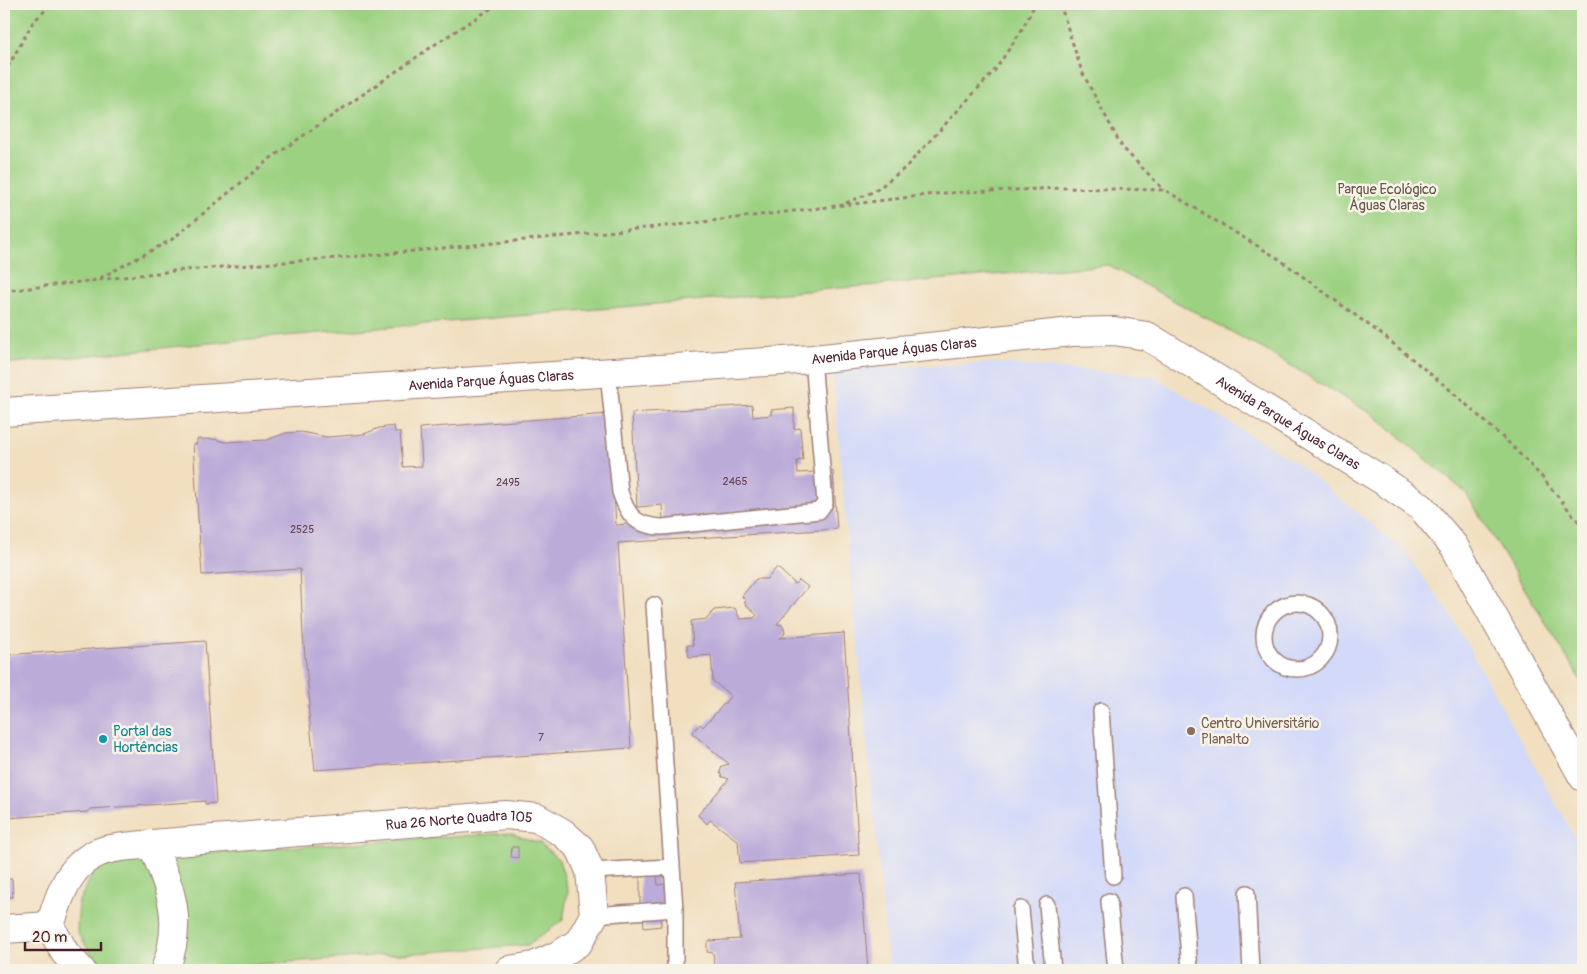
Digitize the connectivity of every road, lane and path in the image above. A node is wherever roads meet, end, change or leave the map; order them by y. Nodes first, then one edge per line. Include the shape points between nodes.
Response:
1 (52, 4) edge
2 (498, 4) edge
3 (1035, 4) edge
4 (1060, 4) edge
5 (4, 74) edge
6 (1164, 190) junction
7 (840, 205) junction
8 (96, 280) junction
9 (4, 291) edge
10 (813, 359) junction
11 (608, 372) junction
12 (4, 412) edge
13 (1583, 527) edge
14 (654, 605) dead end
15 (1320, 660) joint
16 (1101, 711) dead end
17 (1583, 777) edge
18 (152, 844) junction
19 (671, 867) junction
20 (590, 872) junction
21 (1112, 876) dead end
22 (1247, 893) dead end
23 (1184, 896) dead end
24 (1109, 901) dead end
25 (1047, 905) dead end
26 (1021, 908) dead end
27 (674, 909) junction
28 (594, 915) junction
29 (50, 926) junction
30 (4, 929) edge
31 (78, 969) edge
32 (165, 970) edge
33 (509, 970) edge
34 (675, 970) edge
35 (1027, 970) edge
36 (1053, 970) edge
37 (1116, 970) edge
38 (1190, 970) edge
39 (1251, 970) edge

1 - 5 path via 33,22
2 - 8 path via 271,158 171,240
3 - 7 path via 1022,31 995,70 905,168 875,191
4 - 6 path via 1082,72 1122,147
6 - 7 path via 1062,188 944,193
6 - 13 path via 1279,259 1385,337 1510,444
7 - 8 path via 686,224
8 - 9 path
10 - 11 street, Avenida Parque Águas Claras
10 - 11 lane via 824,503 819,511 662,527 638,523 628,512 620,492
10 - 17 street, Avenida Parque Águas Claras via 1072,332 1114,330 1148,336 1421,507 1454,546
11 - 12 street, Avenida Parque Águas Claras
14 - 19 lane
15 - 15 lane via 1327,651 1330,628 1317,609 1295,602 1274,612 1264,632 1269,655 1288,668 1310,667
16 - 21 lane
18 - 20 street, Rua 26 Norte Quadra 105 via 506,815 537,818 563,833 580,848
18 - 29 street, Rua 26 Norte Quadra 105 via 107,850 85,859 60,893
18 - 32 street via 168,884 175,924 173,948
19 - 20 lane
19 - 27 lane
20 - 28 street, Rua 26 Norte Quadra 105
22 - 39 lane
23 - 38 lane
24 - 37 lane
25 - 36 lane
26 - 35 lane
27 - 28 lane
27 - 34 lane
28 - 33 street via 579,942 561,954 534,966
29 - 30 street
29 - 31 street

